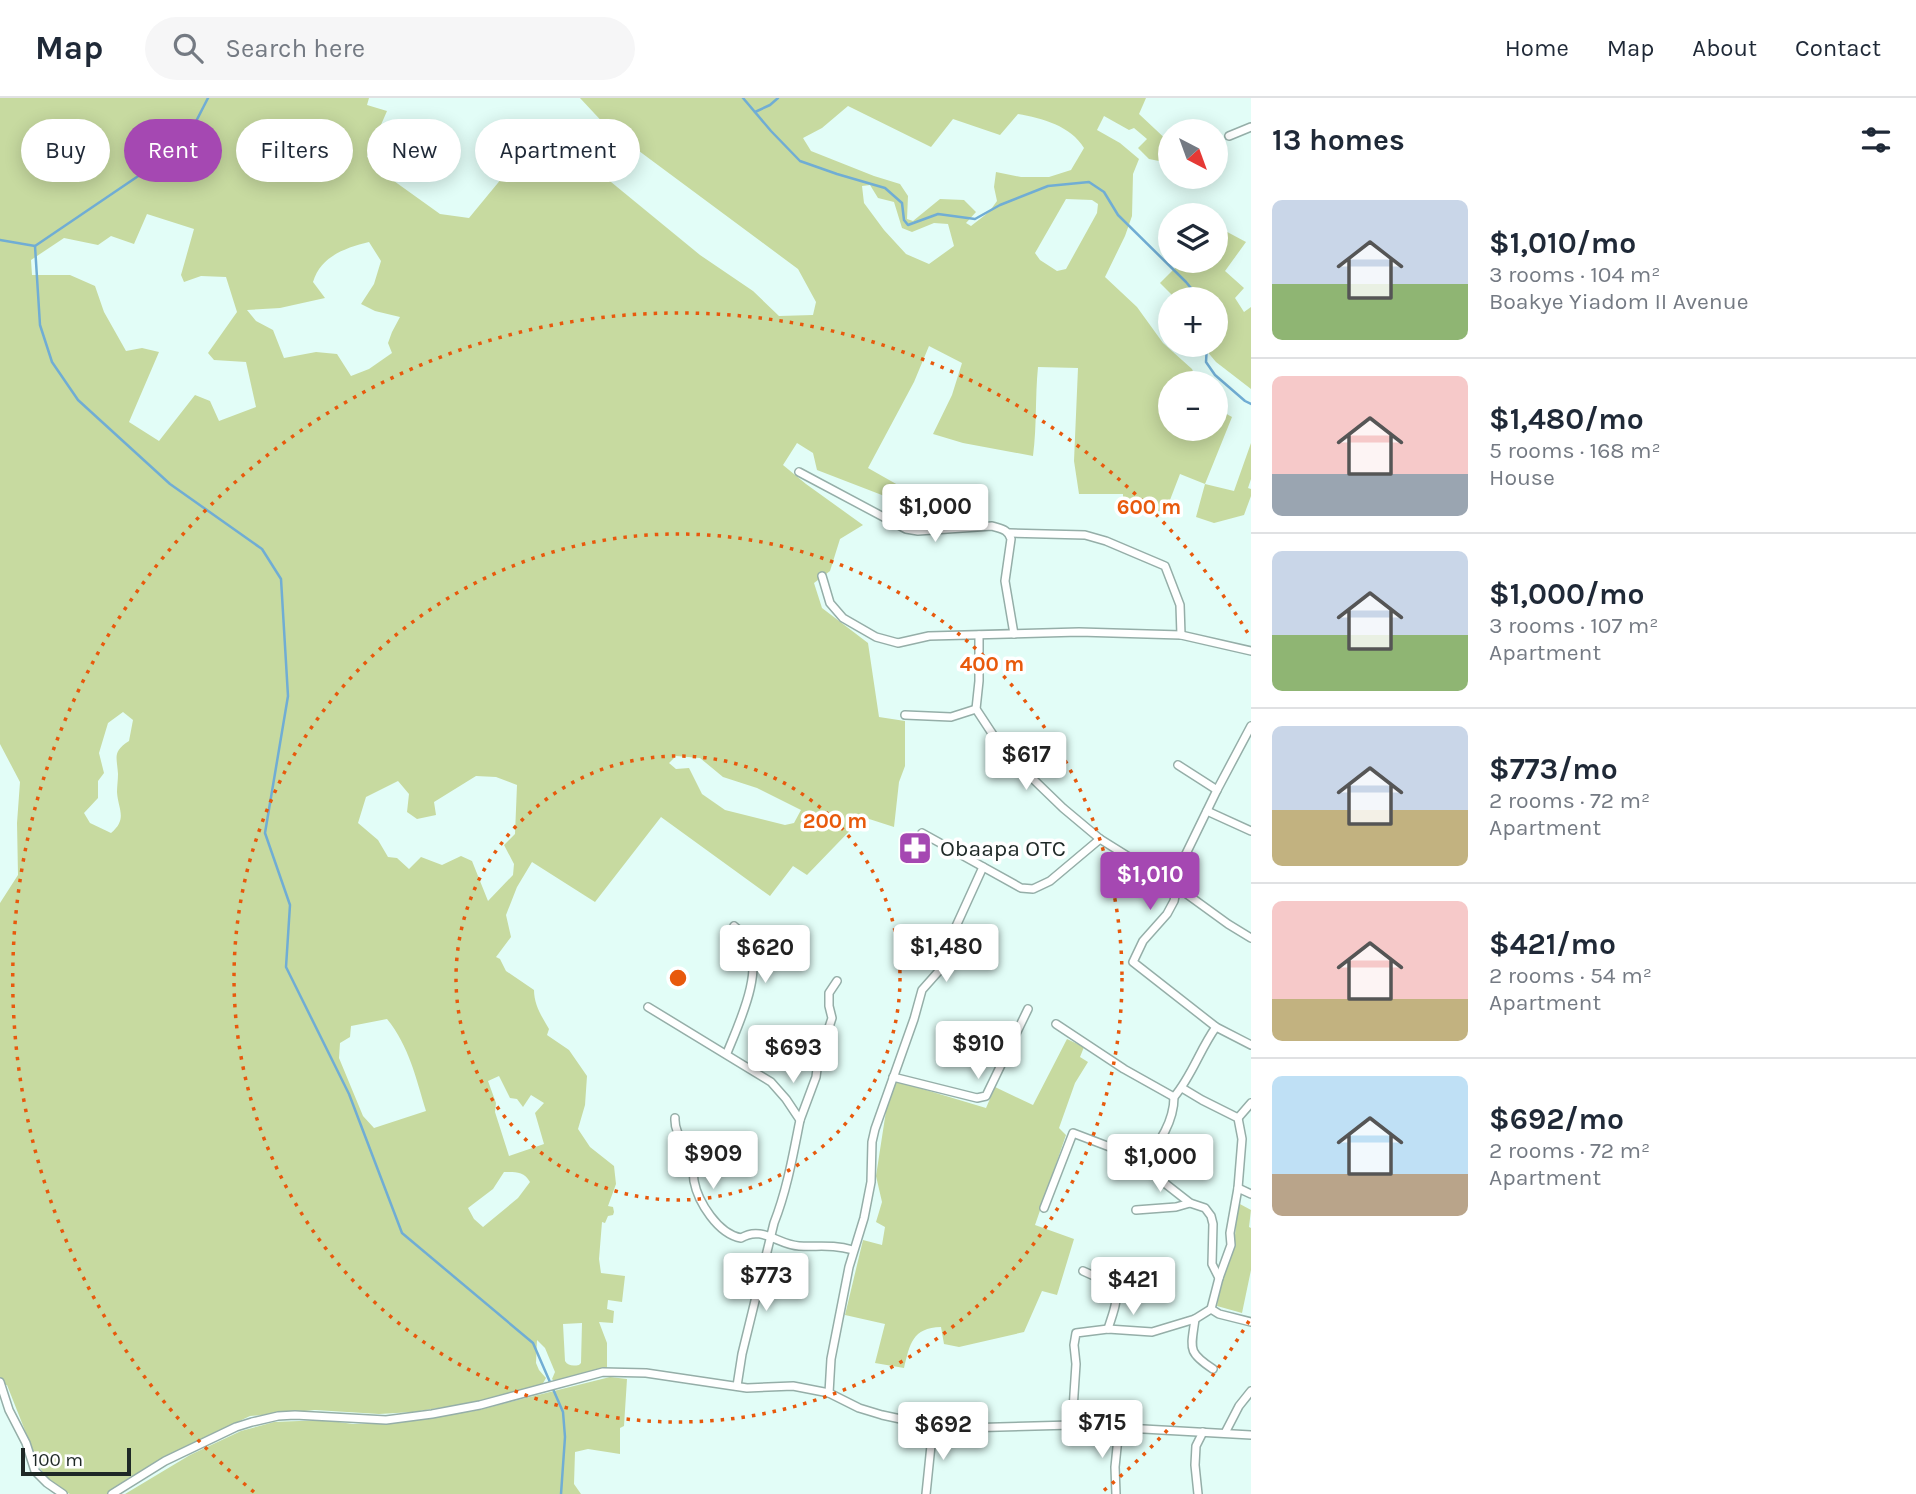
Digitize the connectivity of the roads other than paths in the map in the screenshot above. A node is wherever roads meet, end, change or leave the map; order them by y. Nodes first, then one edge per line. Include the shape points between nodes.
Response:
1 (1251, 127) edge
2 (1228, 136) dead end
3 (799, 472) dead end
4 (1010, 533) junction
5 (822, 576) dead end
6 (1014, 634) junction
7 (979, 635) junction
8 (1181, 635) junction
9 (1251, 651) edge
10 (976, 709) junction
11 (905, 715) dead end
12 (1251, 726) edge
13 (1249, 736) edge
14 (1178, 765) dead end
15 (1217, 790) junction
16 (1207, 811) junction
17 (1251, 831) edge
18 (922, 833) dead end
19 (1100, 839) junction
20 (984, 867) junction
21 (1177, 887) junction
22 (734, 926) dead end
23 (1251, 938) edge
24 (837, 981) dead end
25 (648, 1007) dead end
26 (1028, 1009) dead end
27 (1056, 1024) dead end
28 (1216, 1027) junction
29 (1251, 1045) edge
30 (727, 1053) junction
31 (893, 1077) junction
32 (1182, 1088) junction
33 (1174, 1097) junction
34 (1251, 1103) edge
35 (676, 1118) dead end
36 (1238, 1118) junction
37 (800, 1121) junction
38 (1144, 1160) junction
39 (1238, 1188) junction
40 (1251, 1194) edge
41 (1190, 1203) junction
42 (1044, 1208) dead end
43 (1136, 1210) dead end
44 (771, 1236) junction
45 (853, 1250) junction
46 (1083, 1270) dead end
47 (1219, 1278) junction
48 (1211, 1309) junction
49 (1195, 1319) junction
50 (1251, 1322) edge
51 (1108, 1329) junction
52 (1213, 1369) dead end
53 (0, 1382) edge
54 (737, 1386) junction
55 (1251, 1391) edge
56 (830, 1393) junction
57 (1072, 1425) junction
58 (933, 1426) junction
59 (1119, 1428) junction
60 (1203, 1432) junction
61 (1225, 1433) junction
62 (1251, 1435) edge
63 (63, 1494) edge
64 (112, 1494) edge
65 (926, 1494) edge
66 (1116, 1494) edge
67 (1198, 1494) edge

1 - 2 street
3 - 4 street via 906,529 992,526
4 - 6 street via 1005,581
4 - 8 street via 1085,535 1165,566 1180,605
5 - 7 street via 830,603 844,618 876,637 898,643 929,636
6 - 7 street
6 - 8 street
7 - 10 street
8 - 9 street
10 - 11 street via 951,717
10 - 19 street via 1003,750
12 - 13 street
13 - 15 street
14 - 15 street
15 - 16 street
16 - 17 street
16 - 21 street via 1182,862
18 - 20 street
19 - 20 street via 1050,881 1033,889 1020,888
19 - 21 street
20 - 31 street via 938,972 922,990
21 - 23 street
21 - 28 street via 1167,914 1143,941 1133,962
22 - 30 street via 752,952 753,975
24 - 37 street via 829,993 832,1018 817,1077
25 - 30 street
26 - 31 street via 986,1096 977,1098
27 - 33 street
28 - 29 street
28 - 32 street
30 - 37 street via 771,1082
31 - 45 street via 875,1129 871,1182
32 - 33 street
32 - 36 street
33 - 38 street via 1168,1124
34 - 36 street
35 - 44 street via 677,1132 692,1160 694,1181 709,1214 737,1238
36 - 39 street via 1242,1139
37 - 44 street
38 - 41 street via 1153,1174
38 - 42 street via 1073,1133
39 - 40 street
39 - 47 street via 1231,1245
41 - 43 street
41 - 47 street via 1205,1208 1211,1216 1212,1264
44 - 45 street via 796,1246 835,1245
44 - 54 street
45 - 56 street via 831,1359
46 - 51 street via 1114,1285
47 - 48 street
48 - 49 street
48 - 50 street
49 - 51 street via 1152,1332
49 - 52 street via 1193,1352
51 - 57 street via 1076,1333
53 - 63 street via 35,1471
54 - 56 street via 793,1386
54 - 64 street via 603,1372 480,1405 386,1420 278,1416 236,1427 165,1461
55 - 61 street
56 - 58 street via 859,1409
57 - 58 street
57 - 59 street
58 - 65 street
59 - 60 street
59 - 66 street
60 - 61 street
60 - 67 street via 1196,1446
61 - 62 street

